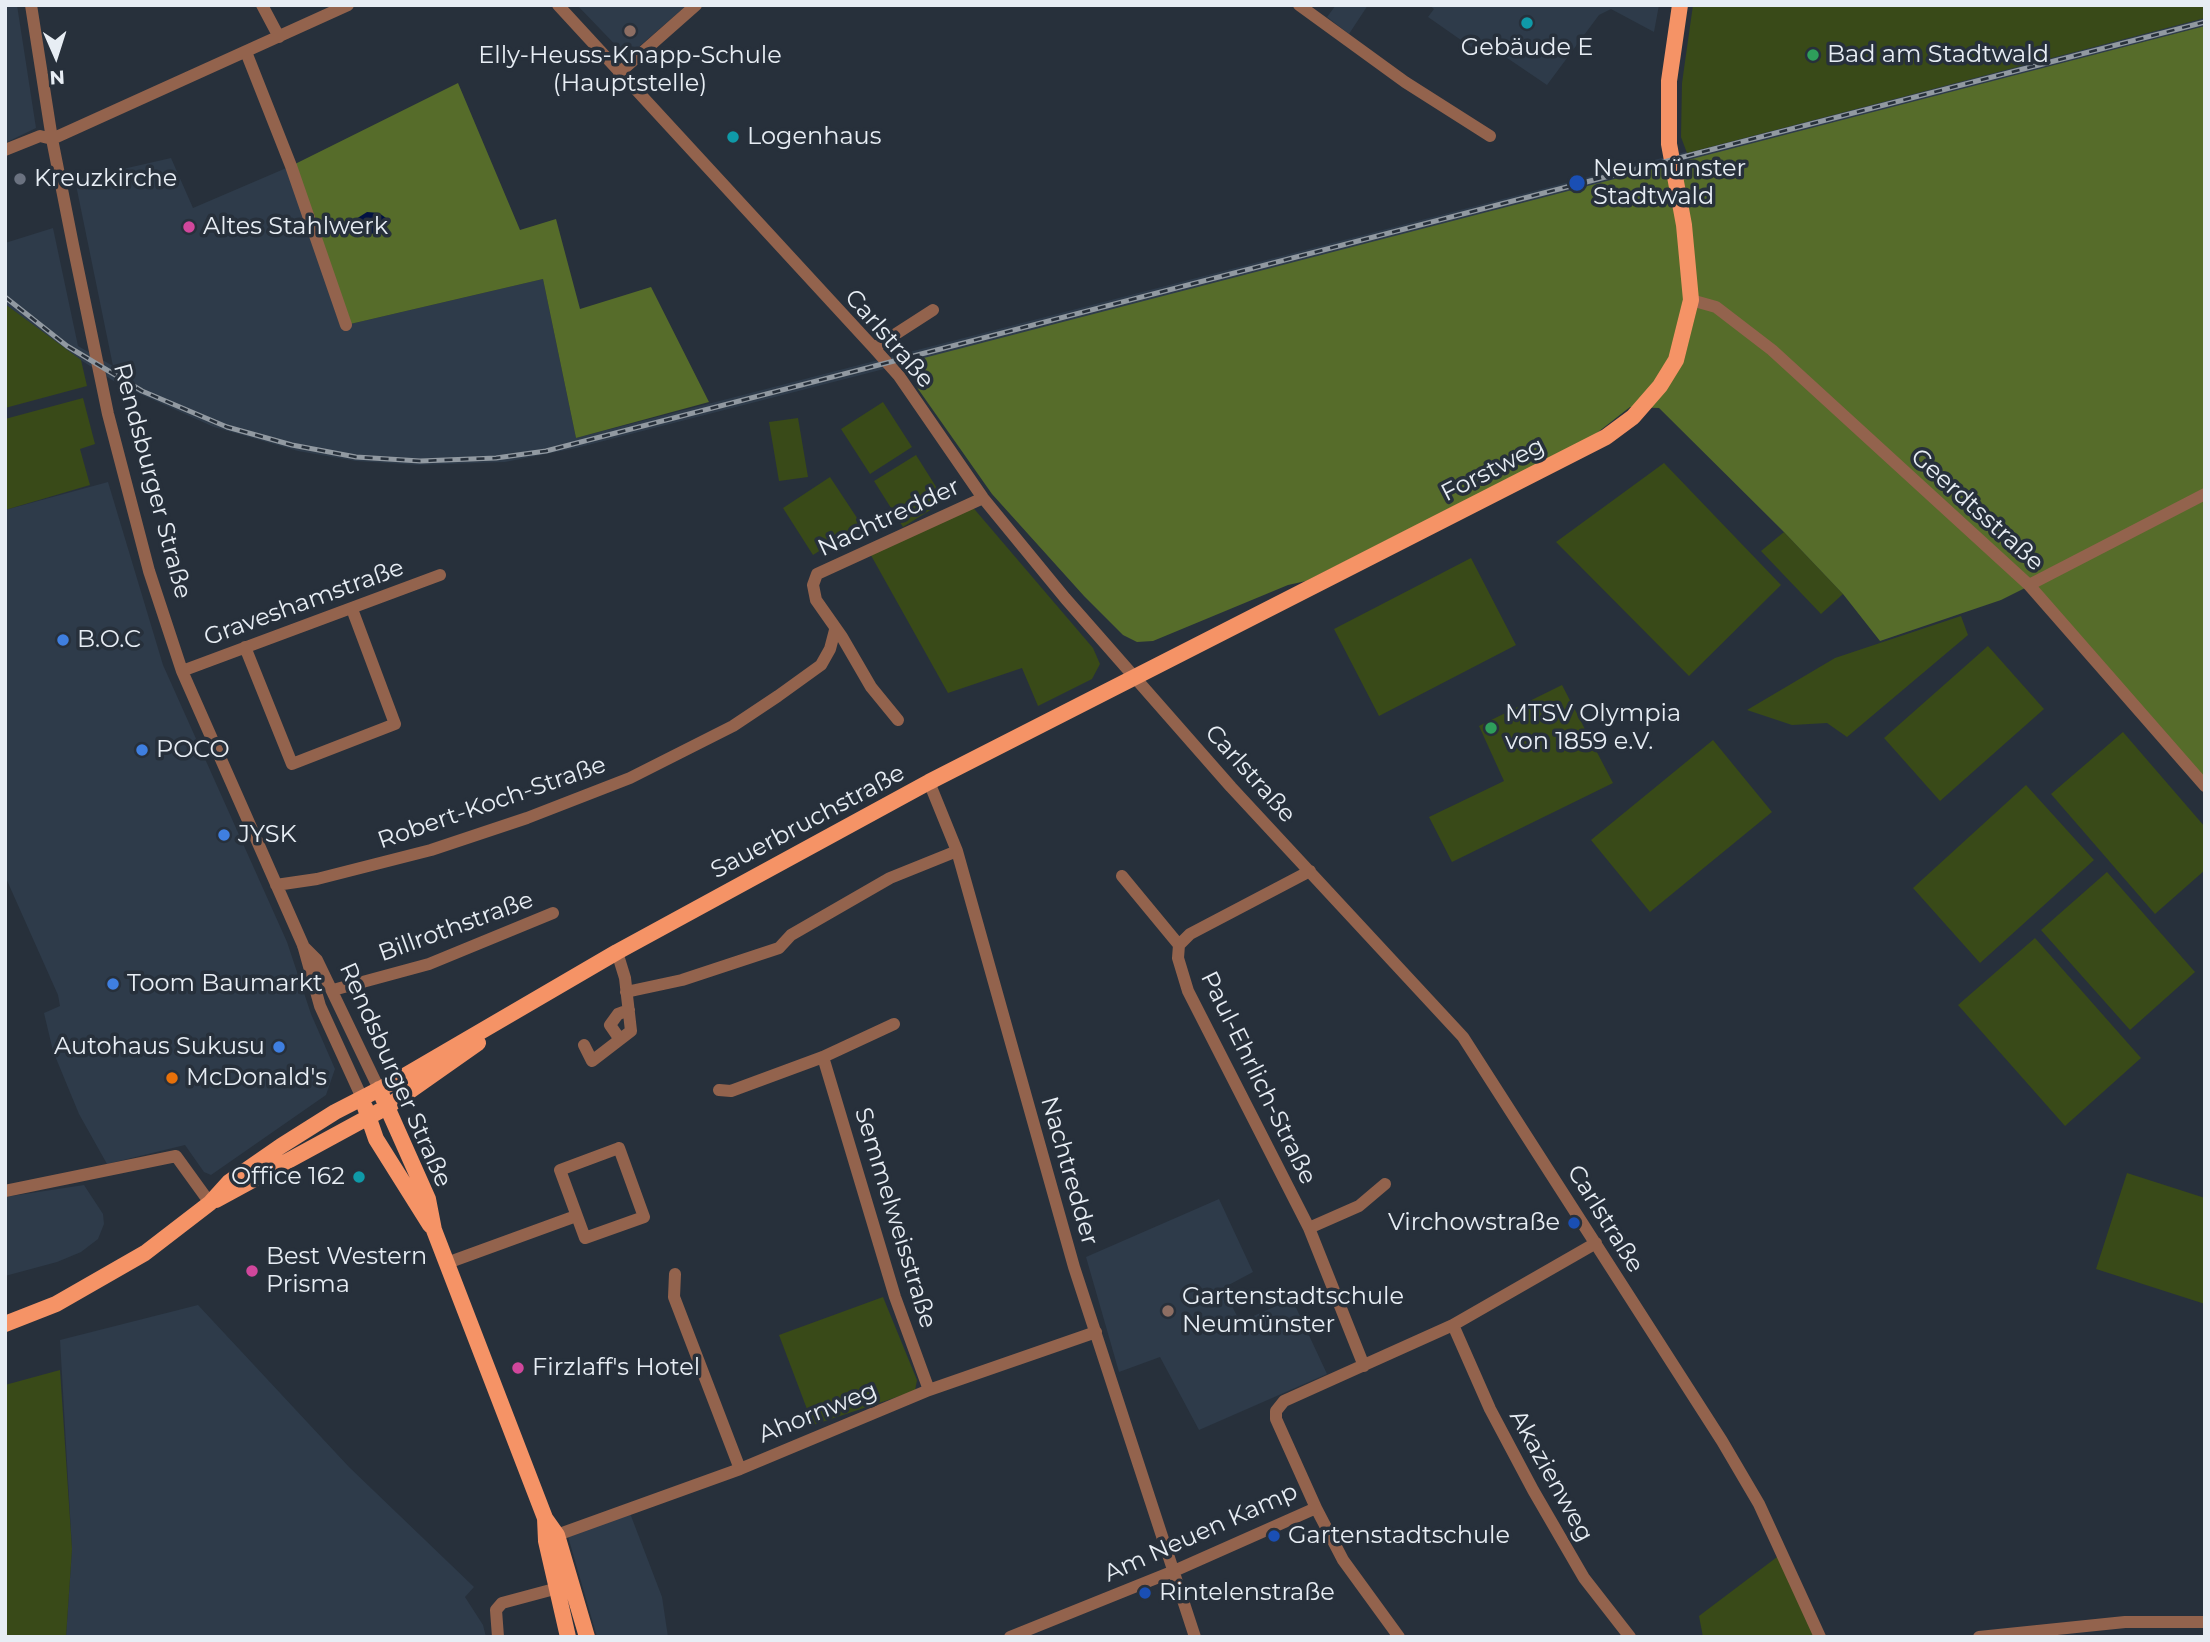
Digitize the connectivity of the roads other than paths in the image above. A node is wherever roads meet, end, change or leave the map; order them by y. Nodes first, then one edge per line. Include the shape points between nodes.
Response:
1 (31, 5) edge
2 (262, 5) edge
3 (348, 5) edge
4 (558, 5) edge
5 (696, 5) edge
6 (1299, 5) edge
7 (1679, 5) edge
8 (279, 37) junction
9 (246, 52) junction
10 (619, 73) junction
11 (1490, 136) dead end
12 (51, 139) junction
13 (5, 150) edge
14 (1691, 300) junction
15 (933, 310) dead end
16 (346, 325) dead end
17 (874, 348) junction
18 (2205, 494) edge
19 (984, 498) junction
20 (440, 575) dead end
21 (2029, 585) junction
22 (352, 609) junction
23 (835, 630) junction
24 (245, 647) junction
25 (182, 671) junction
26 (1135, 677) junction
27 (898, 720) dead end
28 (929, 782) junction
29 (2205, 786) edge
30 (957, 851) junction
31 (1310, 871) junction
32 (1122, 876) dead end
33 (276, 885) junction
34 (554, 913) dead end
35 (1179, 945) junction
36 (303, 946) junction
37 (617, 953) junction
38 (332, 990) junction
39 (626, 992) junction
40 (508, 1017) junction
41 (894, 1024) dead end
42 (584, 1045) dead end
43 (823, 1057) junction
44 (379, 1089) junction
45 (719, 1090) dead end
46 (362, 1098) junction
47 (387, 1107) junction
48 (368, 1117) junction
49 (1385, 1184) dead end
50 (5, 1191) edge
51 (210, 1203) junction
52 (576, 1216) junction
53 (1309, 1228) junction
54 (434, 1230) junction
55 (1596, 1243) junction
56 (447, 1263) junction
57 (675, 1274) dead end
58 (5, 1324) edge
59 (1453, 1325) junction
60 (1096, 1332) junction
61 (1364, 1366) junction
62 (929, 1390) junction
63 (740, 1469) junction
64 (1316, 1508) junction
65 (545, 1518) junction
66 (557, 1535) junction
67 (567, 1568) junction
68 (1174, 1571) junction
69 (558, 1588) junction
70 (578, 1606) junction
71 (2205, 1622) edge
72 (1985, 1636) edge
73 (498, 1637) edge
74 (568, 1637) edge
75 (587, 1637) edge
76 (1010, 1637) edge
77 (1195, 1637) edge
78 (1399, 1637) edge
79 (1630, 1637) edge
80 (1820, 1637) edge

1 - 12 street, Rendsburger Straße
2 - 8 street
3 - 8 street
4 - 10 street, Carlstraße
5 - 10 street
6 - 11 street via 1405,82
7 - 14 main road, Forstweg via 1669,81 1670,144
8 - 9 street
9 - 12 street
9 - 16 street
10 - 17 street, Carlstraße
12 - 13 street via 40,136
12 - 25 street, Rendsburger Straße via 127,492
14 - 21 street, Geerdtsstraße via 1716,307 1772,350
14 - 26 main road, Forstweg via 1676,359 1660,386 1633,417 1606,437
15 - 17 street
17 - 19 street, Carlstraße via 899,376
18 - 21 street
19 - 23 street, Nachtredder via 817,573 813,585 816,600
19 - 26 street, Carlstraße
20 - 22 street, Graveshamstraße
21 - 29 street, Geerdtsstraße
22 - 24 street, Graveshamstraße
22 - 24 street via 396,724 292,764
23 - 27 street, Nachtredder
23 - 33 street, Robert-Koch-Straße via 821,665 733,726 682,753 583,798 458,841 366,867
24 - 25 street, Graveshamstraße
25 - 33 street, Rendsburger Straße
26 - 28 main road, Sauerbruchstraße
26 - 31 street, Carlstraße
28 - 30 street, Nachtredder
28 - 37 main road, Sauerbruchstraße
30 - 39 street via 890,878 791,936 779,948
30 - 60 street, Nachtredder
31 - 35 street via 1204,926
31 - 55 street, Carlstraße via 1463,1037
32 - 35 street
33 - 36 street, Rendsburger Straße
34 - 38 street, Billrothstraße via 429,964
35 - 53 street, Paul-Ehrlich-Straße via 1178,958 1188,990
36 - 38 street, Rendsburger Straße via 317,960
36 - 46 street, Rendsburger Straße via 320,1006
37 - 39 street
37 - 40 main road, Sauerbruchstraße
38 - 44 street, Rendsburger Straße
39 - 42 street via 631,1031 592,1061
40 - 44 main road, Sauerbruchstraße
40 - 47 main road, Sauerbruchstraße via 430,1080
41 - 43 street
43 - 45 street via 731,1091
43 - 62 street, Semmelweisstraße via 895,1297
44 - 46 main road, Sauerbruchstraße
44 - 47 main road, Rendsburger Straße
46 - 48 main road, Rendsburger Straße
46 - 51 main road, Sauerbruchstraße via 239,1175
47 - 48 main road, Sauerbruchstraße
47 - 54 main road, Rendsburger Straße via 428,1199
48 - 51 main road, Sauerbruchstraße
48 - 54 main road, Rendsburger Straße via 394,1169
49 - 53 street via 1359,1206
50 - 51 street via 176,1156
51 - 58 main road via 145,1253 56,1304
52 - 52 street via 560,1170 619,1148 644,1217 585,1238
52 - 56 street
53 - 61 street, Paul-Ehrlich-Straße
54 - 56 main road, Rendsburger Straße
55 - 59 street
55 - 80 street, Carlstraße via 1759,1504
56 - 65 main road, Rendsburger Straße
57 - 63 street via 674,1297
59 - 61 street
59 - 79 street, Akazienweg via 1533,1490 1584,1578
60 - 62 street, Ahornweg
60 - 68 street, Nachtredder
61 - 64 street, Am Neuen Kamp via 1284,1401 1276,1411
62 - 63 street, Ahornweg
63 - 66 street, Ahornweg
64 - 68 street, Am Neuen Kamp
64 - 78 street via 1343,1560
65 - 66 main road, Rendsburger Straße
65 - 69 main road, Rendsburger Straße
66 - 67 main road, Rendsburger Straße
67 - 69 street
67 - 70 main road, Rendsburger Straße
68 - 76 street, Am Neuen Kamp
68 - 77 street
69 - 70 street
69 - 73 street via 502,1603 496,1610
69 - 74 main road, Rendsburger Straße
70 - 75 main road, Rendsburger Straße
71 - 72 street via 2125,1622

